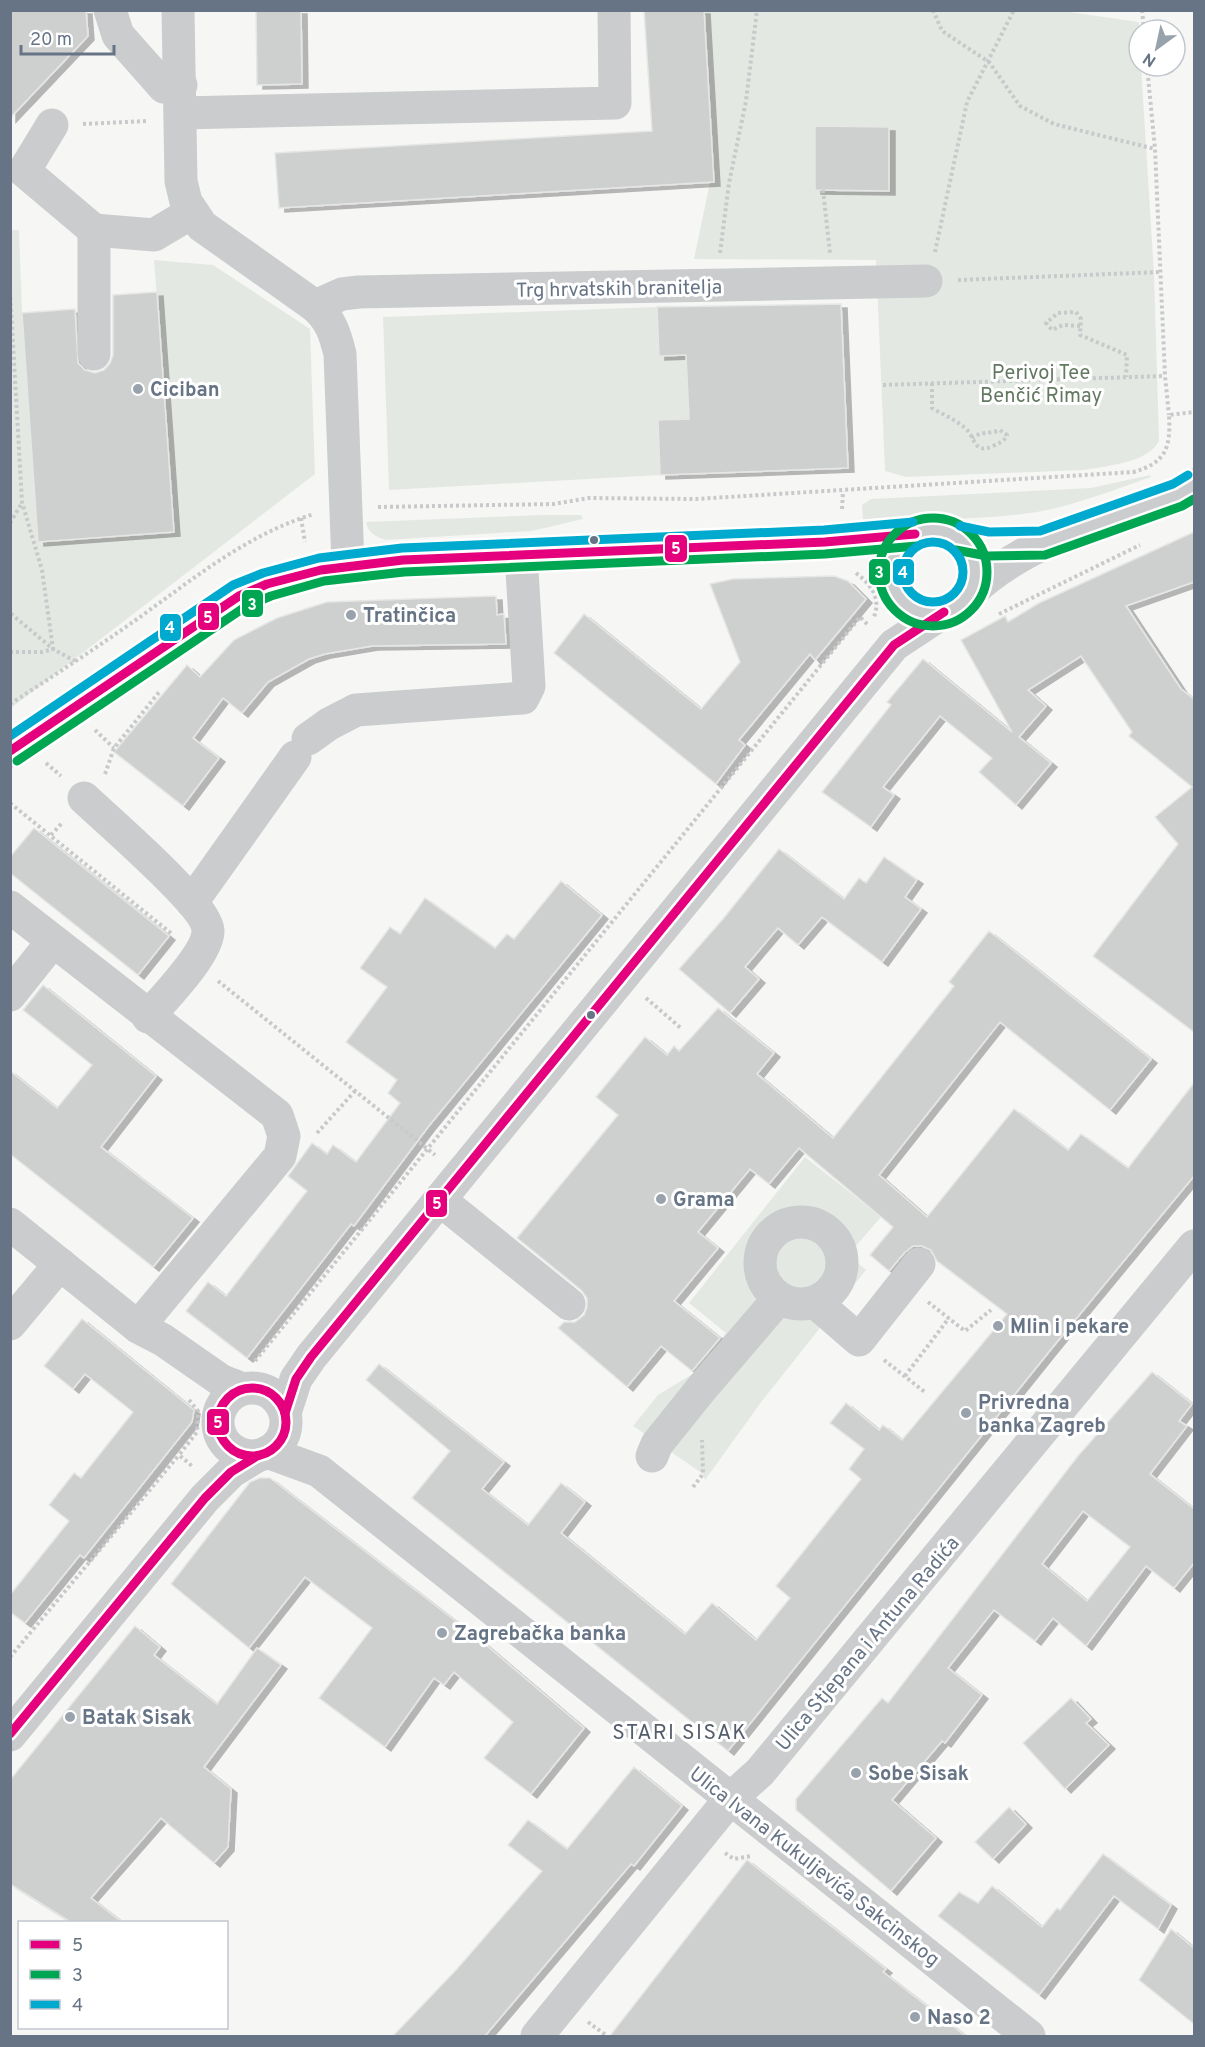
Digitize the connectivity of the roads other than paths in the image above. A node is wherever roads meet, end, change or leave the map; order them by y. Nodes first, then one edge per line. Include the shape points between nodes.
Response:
1 (110, 10) edge
2 (178, 10) edge
3 (614, 10) edge
4 (181, 106) junction
5 (52, 125) road end
6 (191, 213) junction
7 (94, 230) junction
8 (926, 281) road end
9 (315, 306) junction
10 (93, 354) dead end
11 (1194, 485) edge
12 (915, 534) junction
13 (958, 538) junction
14 (841, 542) junction
15 (1042, 543) junction
16 (521, 554) junction
17 (348, 564) junction
18 (894, 587) junction
19 (956, 604) junction
20 (882, 636) junction
21 (24, 760) edge
22 (84, 798) road end
23 (192, 902) junction
24 (10, 907) edge
25 (53, 941) junction
26 (10, 995) edge
27 (148, 1017) junction
28 (440, 1200) junction
29 (10, 1224) edge
30 (1194, 1246) edge
31 (60, 1264) junction
32 (911, 1274) road end
33 (778, 1298) junction
34 (815, 1302) junction
35 (569, 1304) dead end
36 (10, 1324) edge
37 (138, 1327) junction
38 (311, 1357) junction
39 (250, 1380) junction
40 (285, 1417) junction
41 (218, 1427) junction
42 (262, 1454) junction
43 (652, 1456) dead end
44 (319, 1472) junction
45 (208, 1490) junction
46 (10, 1735) edge
47 (730, 1799) junction
48 (537, 2037) edge
49 (1029, 2037) edge

1 - 4 street via 118,35
2 - 4 street
3 - 4 street via 615,103
4 - 6 street via 182,181
5 - 7 street via 24,171
6 - 7 street via 154,235
6 - 9 street via 202,226
7 - 10 street
8 - 9 street, Trg hrvatskih branitelja via 359,292 342,294
9 - 17 street via 328,317 340,354
11 - 15 street via 1178,495
12 - 13 street via 937,530
12 - 14 street
12 - 18 street via 895,553 891,567
13 - 15 street via 988,544
13 - 19 street via 970,553 975,571
14 - 16 street
14 - 18 street via 867,555
15 - 19 street via 985,579
16 - 17 street
16 - 23 street via 529,686 523,698 356,710 329,724 301,748
17 - 21 street via 310,570 239,596
18 - 19 street via 917,611 931,614
18 - 20 street via 901,621
19 - 20 street
20 - 28 street
22 - 23 street
23 - 27 street via 208,932 193,962
24 - 25 street
25 - 26 street
25 - 27 street
27 - 37 street via 277,1115 284,1136 280,1156
28 - 35 street
28 - 38 street
29 - 31 street
30 - 47 street, Ulica Stjepana i Antuna Radića via 760,1772
31 - 36 street
31 - 37 street
32 - 34 street via 859,1340
33 - 34 street via 790,1303
33 - 34 street via 762,1278 761,1252 775,1230 799,1221 824,1228 840,1249 843,1262 835,1287
33 - 43 street via 657,1444
37 - 39 street via 222,1381
37 - 41 street via 207,1403
38 - 39 street via 277,1379
38 - 40 street via 292,1386
39 - 40 street via 274,1395
39 - 41 street via 225,1400
40 - 42 street via 281,1440
40 - 44 street, Ulica Ivana Kukuljevića Sakcinskog
41 - 42 street via 230,1448 247,1456
41 - 45 street via 218,1461
42 - 44 street, Ulica Ivana Kukuljevića Sakcinskog
42 - 45 street
44 - 47 street, Ulica Ivana Kukuljevića Sakcinskog
45 - 46 street
47 - 48 street, Ulica Stjepana i Antuna Radića
47 - 49 street, Ulica Ivana Kukuljevića Sakcinskog

